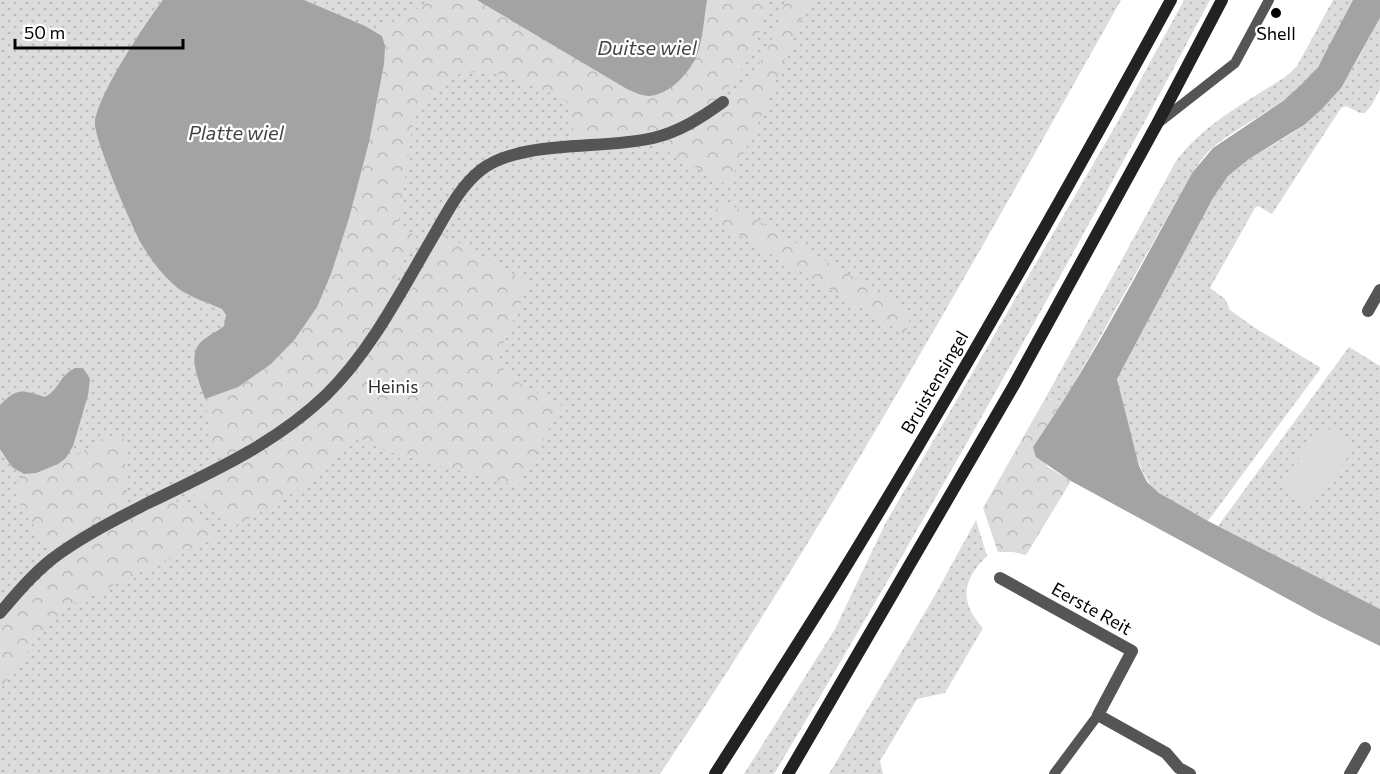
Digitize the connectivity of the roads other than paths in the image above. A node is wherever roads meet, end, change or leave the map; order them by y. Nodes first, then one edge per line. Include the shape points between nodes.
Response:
1 (1171, 0) edge
2 (1222, 0) edge
3 (1269, 0) edge
4 (723, 102) dead end
5 (1157, 124) junction
6 (1380, 290) edge
7 (1368, 311) dead end
8 (1000, 578) dead end
9 (0, 613) edge
10 (1098, 715) junction
11 (1365, 748) dead end
12 (716, 774) edge
13 (788, 774) edge
14 (1054, 774) edge
15 (1190, 774) edge
16 (1350, 774) edge

1 - 12 main road, Bruistensingel via 963,369 835,585
2 - 5 main road
3 - 5 lane via 1235,63
4 - 9 street via 693,122 653,138 550,149 501,159 481,170 462,189 381,326 327,394 267,442 103,526 51,560
5 - 13 main road via 1008,396
6 - 7 street
8 - 10 street, Eerste Reit via 1132,651
10 - 14 lane
10 - 15 street via 1166,753
11 - 16 street

